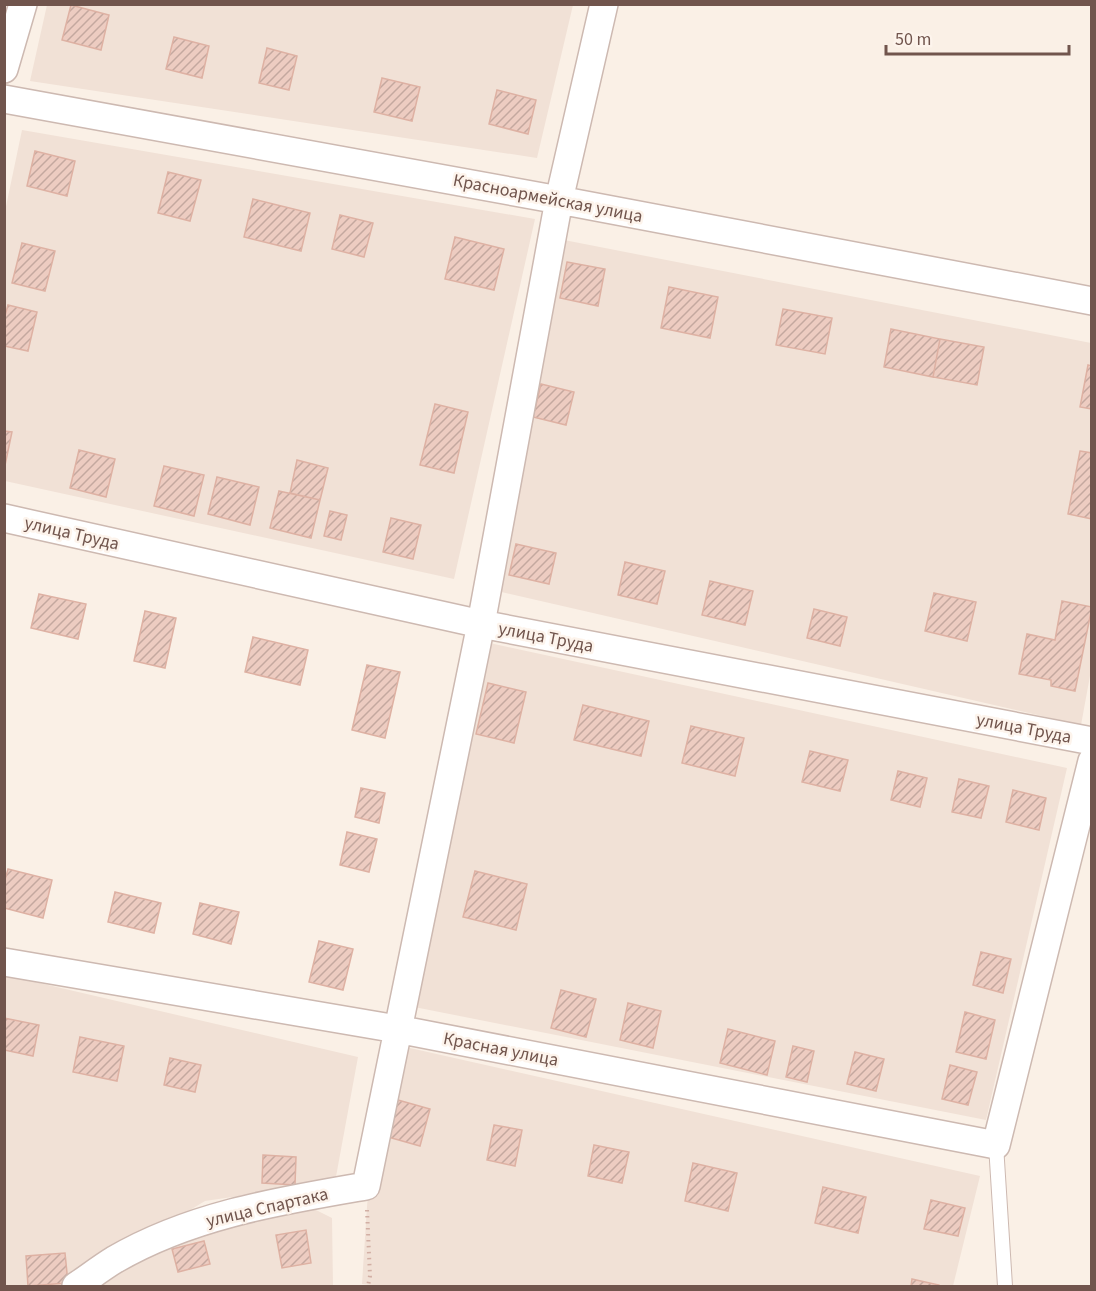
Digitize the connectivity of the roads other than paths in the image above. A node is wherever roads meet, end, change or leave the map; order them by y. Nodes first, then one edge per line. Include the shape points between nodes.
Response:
1 (22, 4) edge
2 (604, 4) edge
3 (4, 69) edge
4 (4, 99) edge
5 (559, 200) junction
6 (1092, 301) edge
7 (4, 518) edge
8 (481, 624) junction
9 (1092, 741) edge
10 (1092, 761) edge
11 (4, 962) edge
12 (397, 1029) junction
13 (996, 1145) junction
14 (76, 1287) edge
15 (1005, 1287) edge

1 - 3 street
2 - 5 street
4 - 5 street, Красноармейская улица
5 - 6 street, Красноармейская улица
5 - 8 street
7 - 8 street, улица Труда
8 - 9 street, улица Труда
8 - 12 street
10 - 13 street
11 - 12 street, Красная улица
12 - 13 street, Красная улица
12 - 14 street, улица Спартака via 366,1186 223,1214 157,1238 113,1260
13 - 15 lane

